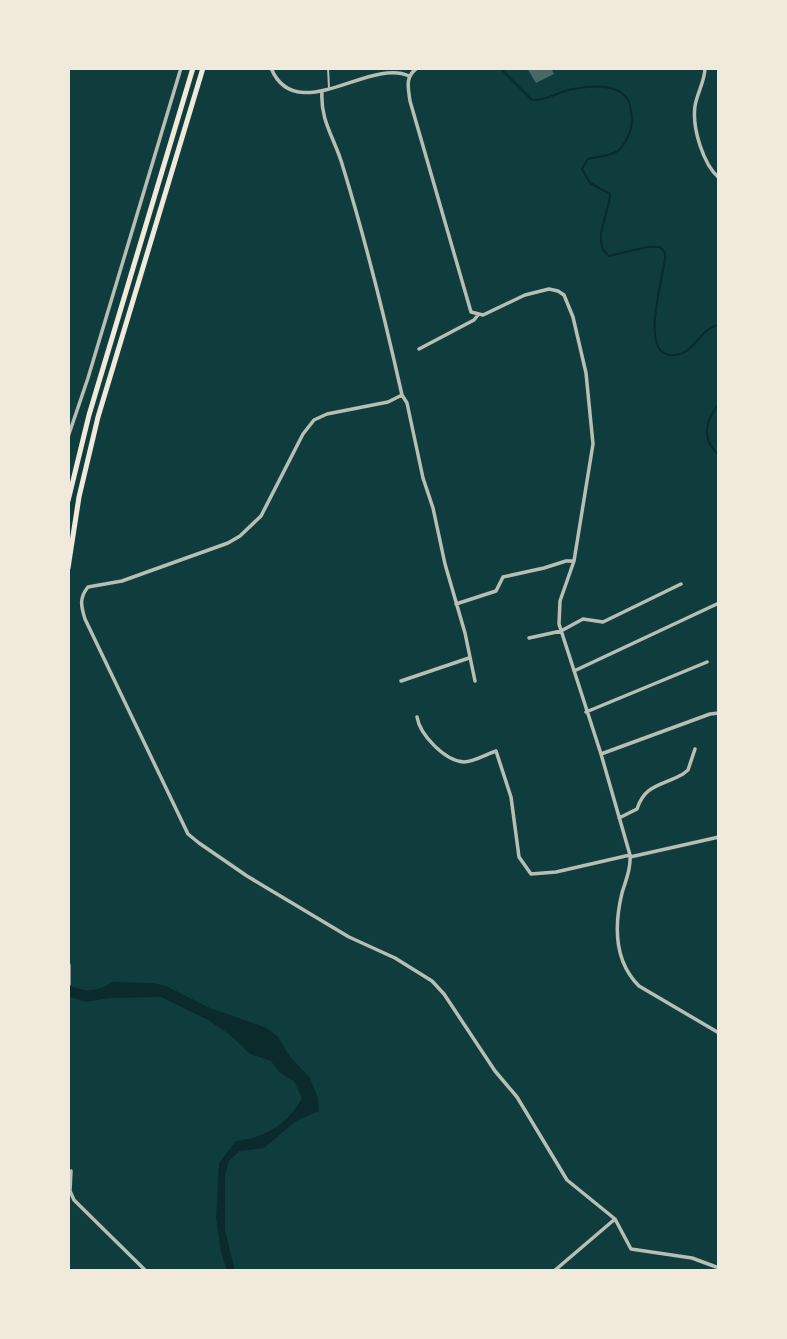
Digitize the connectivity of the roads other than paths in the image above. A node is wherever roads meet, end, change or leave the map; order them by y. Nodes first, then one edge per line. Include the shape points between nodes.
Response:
1 (181, 68) edge
2 (193, 68) edge
3 (203, 68) edge
4 (271, 68) edge
5 (328, 68) edge
6 (417, 68) edge
7 (705, 68) edge
8 (409, 76) junction
9 (329, 89) junction
10 (322, 91) junction
11 (719, 178) edge
12 (478, 315) junction
13 (419, 349) dead end
14 (402, 395) junction
15 (68, 437) edge
16 (68, 501) edge
17 (574, 561) junction
18 (68, 568) edge
19 (681, 584) dead end
20 (719, 603) edge
21 (456, 604) junction
22 (561, 631) junction
23 (529, 638) dead end
24 (469, 658) junction
25 (707, 662) dead end
26 (574, 671) junction
27 (401, 681) dead end
28 (475, 681) dead end
29 (586, 712) junction
30 (719, 713) edge
31 (417, 718) dead end
32 (695, 749) dead end
33 (601, 754) junction
34 (619, 818) junction
35 (719, 837) edge
36 (630, 856) junction
37 (68, 965) edge
38 (68, 977) edge
39 (68, 984) edge
40 (719, 1033) edge
41 (71, 1171) dead end
42 (615, 1219) junction
43 (719, 1268) edge
44 (146, 1271) edge
45 (554, 1271) edge

1 - 15 street
2 - 16 highway via 89,415
3 - 18 highway via 98,417
4 - 10 street via 283,87
5 - 9 lane
6 - 8 street
7 - 11 street via 695,116 705,162
8 - 9 street via 389,72
8 - 12 street via 410,101 468,306
9 - 10 street
10 - 14 street via 324,120 369,258
12 - 13 street
12 - 17 street via 540,290 558,291 569,304 586,373 593,435
14 - 21 street
14 - 42 street via 314,419 261,516 240,536 122,581 88,587 81,605 188,834 247,876 432,981 517,1097 567,1180
17 - 21 street via 503,577 496,591
17 - 22 street via 560,601
19 - 22 street via 603,622 583,619
20 - 26 street
21 - 24 street
22 - 23 street
22 - 26 street
24 - 27 street
24 - 28 street
25 - 29 street
26 - 29 street
29 - 33 street
30 - 33 street
31 - 36 street via 424,736 450,757 464,762 496,751 511,797 519,857 531,874
32 - 34 street via 688,770 646,792 637,810
33 - 34 street
34 - 36 street
35 - 36 street
36 - 40 street via 616,919 619,949 629,976
37 - 38 highway
38 - 39 highway
41 - 44 street via 74,1200
42 - 43 street via 634,1250 692,1258
42 - 45 street

